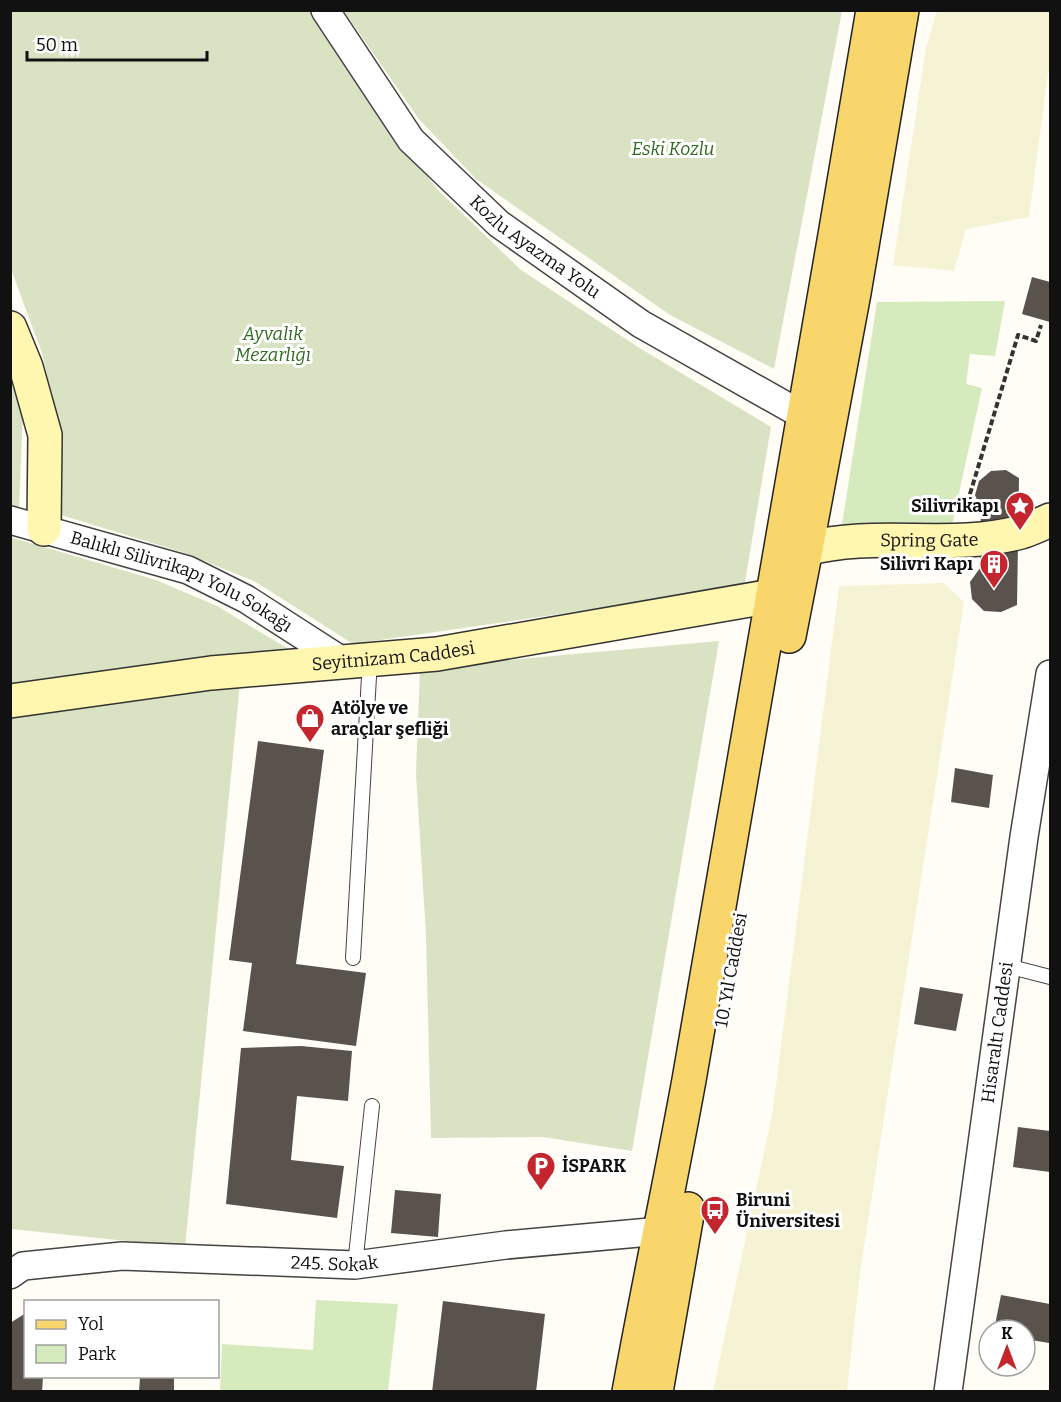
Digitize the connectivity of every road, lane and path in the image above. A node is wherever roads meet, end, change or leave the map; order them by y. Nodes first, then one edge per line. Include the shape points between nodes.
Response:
1 (325, 10) edge
2 (873, 10) edge
3 (902, 10) edge
4 (1041, 325) dead end
5 (10, 328) edge
6 (804, 416) junction
7 (10, 520) edge
8 (1050, 520) edge
9 (44, 529) junction
10 (968, 539) junction
11 (806, 549) junction
12 (778, 564) junction
13 (772, 596) junction
14 (357, 660) junction
15 (1050, 674) edge
16 (10, 701) edge
17 (353, 958) dead end
18 (1007, 966) junction
19 (1050, 977) edge
20 (372, 1106) dead end
21 (661, 1231) junction
22 (355, 1265) junction
23 (10, 1275) edge
24 (630, 1392) edge
25 (656, 1392) edge
26 (948, 1392) edge

1 - 6 street, Kozlu Ayazma Yolu via 411,141 499,224 641,324
2 - 6 main road, 10. Yıl Caddesi
3 - 11 main road
4 - 10 path via 1036,341 1018,334 970,494
5 - 9 main road via 26,367 45,435
6 - 12 main road, 10. Yıl Caddesi
7 - 9 street, Balıklı Silivrikapı Yolu Sokağı
8 - 10 main road, Spring Gate via 1020,532
9 - 14 street, Balıklı Silivrikapı Yolu Sokağı via 188,570
10 - 11 main road, Spring Gate via 833,542
11 - 12 main road
11 - 13 main road via 794,575
11 - 25 main road, 10. Yıl Caddesi
12 - 13 main road, 10. Yıl Caddesi
13 - 14 main road, Seyitnizam Caddesi via 437,654
13 - 21 main road, 10. Yıl Caddesi
14 - 16 main road, Seyitnizam Caddesi via 210,673
14 - 17 lane
15 - 18 street, Hisaraltı Caddesi
18 - 19 lane
18 - 26 street, Hisaraltı Caddesi
20 - 22 lane
21 - 22 street, 245. Sokak via 506,1245
21 - 24 main road, 10. Yıl Caddesi
22 - 23 street, 245. Sokak via 122,1256 23,1266

